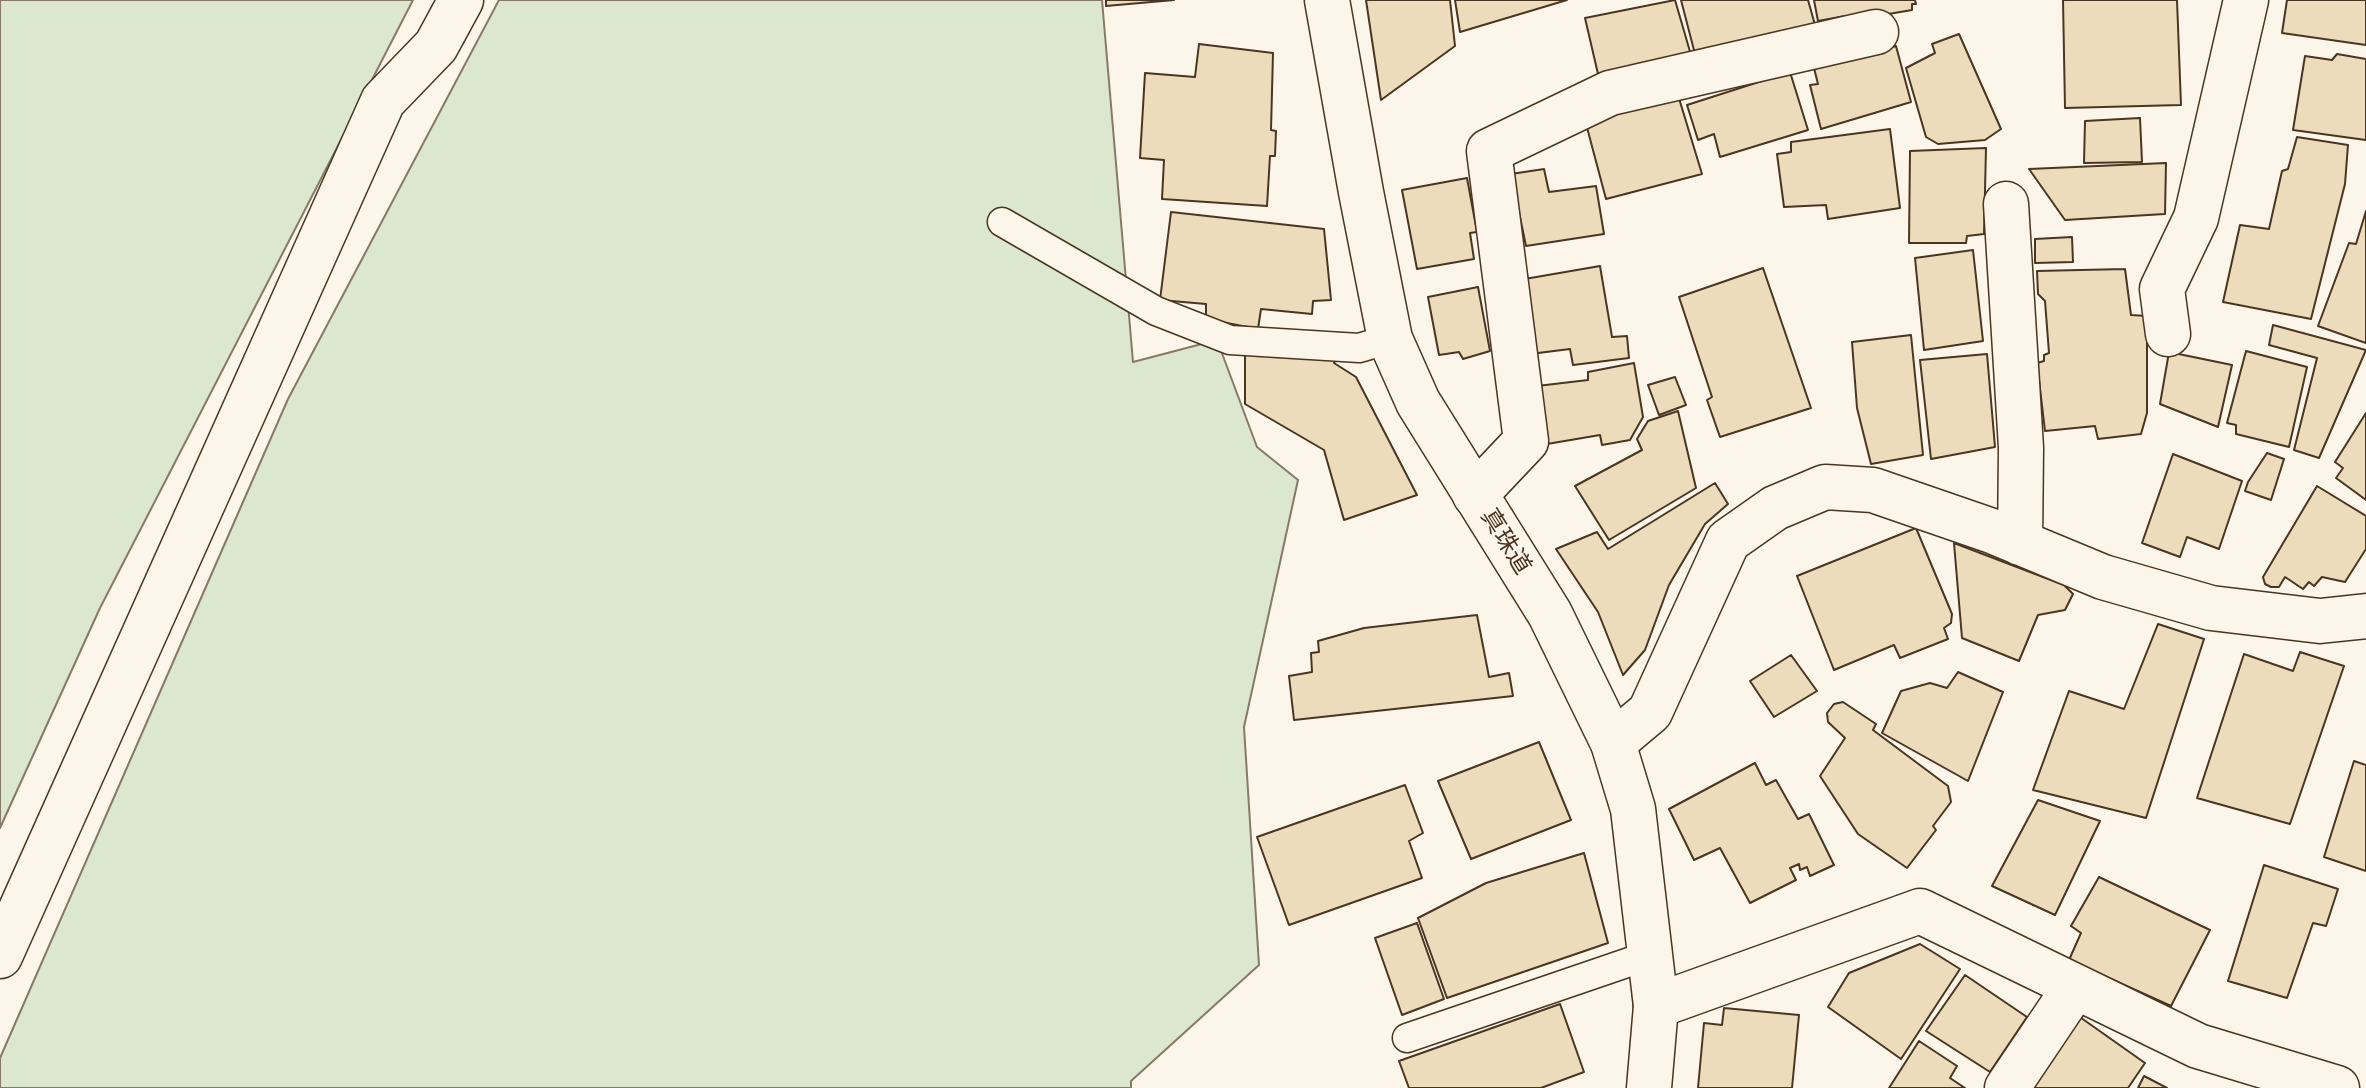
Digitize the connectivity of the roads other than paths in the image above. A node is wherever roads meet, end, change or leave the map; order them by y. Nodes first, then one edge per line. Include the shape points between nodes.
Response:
1 (461, 0) edge
2 (1327, 0) edge
3 (2246, 0) edge
4 (1876, 32) dead end
5 (2006, 204) dead end
6 (1002, 222) dead end
7 (2168, 334) dead end
8 (1390, 339) junction
9 (1475, 495) junction
10 (2020, 543) junction
11 (2366, 616) edge
12 (1613, 743) junction
13 (1650, 955) junction
14 (0, 956) edge
15 (2075, 987) junction
16 (1656, 1006) junction
17 (1407, 1038) dead end
18 (1649, 1088) edge
19 (2007, 1088) edge
20 (2337, 1088) edge

1 - 14 street via 436,46 383,101
2 - 8 street, 真珠道
3 - 7 street via 2196,218 2162,289
4 - 9 street via 1610,93 1489,151 1526,441
5 - 10 street via 2021,448
6 - 8 lane via 1156,311 1230,340 1359,348
8 - 9 street, 真珠道 via 1418,402
9 - 12 street, 真珠道 via 1550,614
10 - 11 street via 2103,577 2211,608 2320,621
10 - 12 street via 1873,490 1825,487 1775,508 1728,541 1650,712
12 - 13 street, 真珠道 via 1633,809
13 - 16 street, 真珠道
13 - 17 lane
15 - 16 street via 1920,911
15 - 19 street
15 - 20 street via 2198,1046
16 - 18 street, 真珠道

